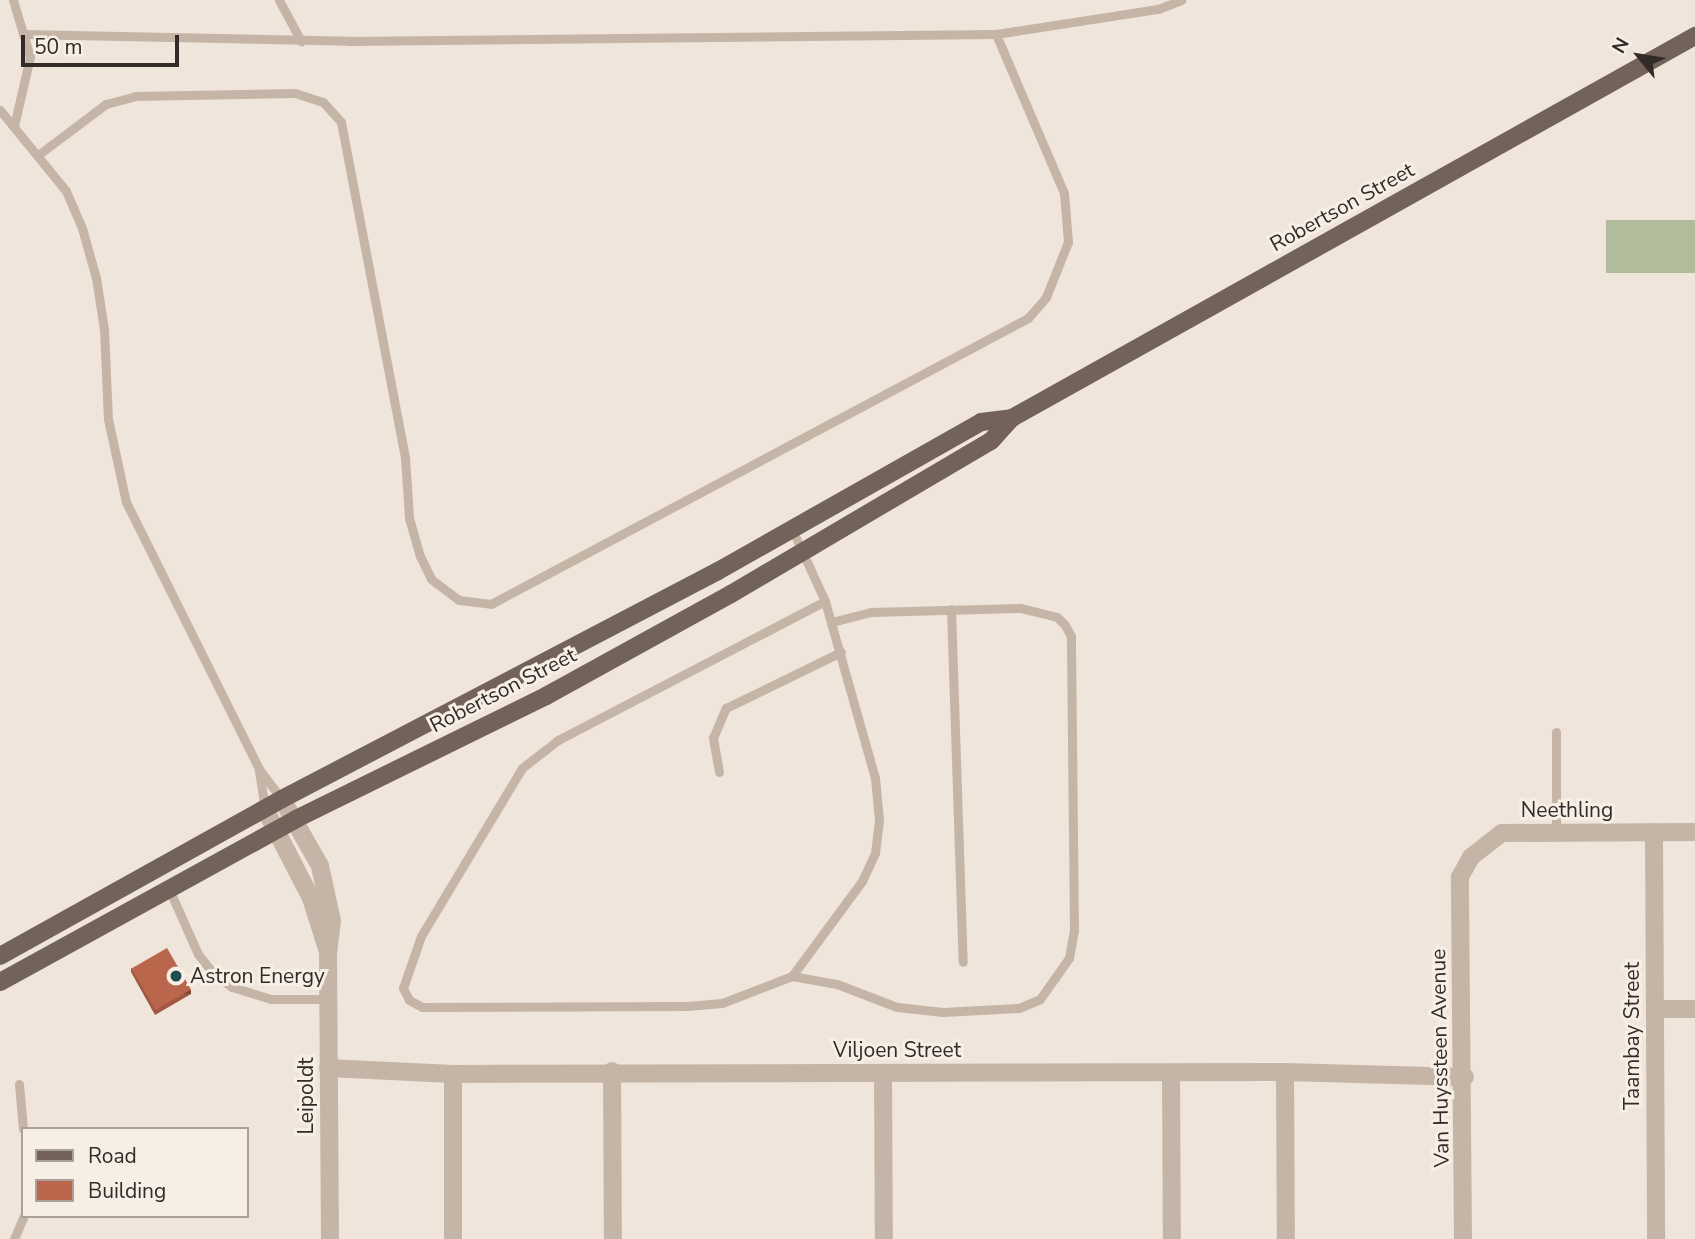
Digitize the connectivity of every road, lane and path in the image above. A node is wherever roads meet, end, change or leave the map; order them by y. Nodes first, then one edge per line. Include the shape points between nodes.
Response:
1 (13, 0) edge
2 (279, 0) edge
3 (1181, 0) edge
4 (23, 34) junction
5 (996, 34) junction
6 (1695, 36) edge
7 (301, 41) junction
8 (0, 110) edge
9 (14, 126) junction
10 (38, 155) junction
11 (1012, 418) junction
12 (791, 527) junction
13 (803, 551) junction
14 (825, 601) junction
15 (951, 609) junction
16 (832, 622) junction
17 (841, 652) junction
18 (1556, 732) dead end
19 (259, 769) junction
20 (719, 772) dead end
21 (282, 799) junction
22 (265, 809) junction
23 (296, 820) junction
24 (276, 831) junction
25 (1556, 831) junction
26 (1654, 832) junction
27 (1695, 832) edge
28 (1460, 877) joint
29 (169, 889) junction
30 (328, 952) junction
31 (0, 957) edge
32 (963, 962) dead end
33 (792, 976) junction
34 (0, 982) edge
35 (328, 999) junction
36 (1657, 1009) junction
37 (1695, 1009) edge
38 (328, 1068) junction
39 (612, 1071) junction
40 (1286, 1072) junction
41 (883, 1073) junction
42 (1171, 1073) junction
43 (453, 1074) junction
44 (1465, 1077) junction
45 (19, 1084) dead end
46 (23, 1127) edge
47 (23, 1218) edge
48 (14, 1239) edge
49 (330, 1239) edge
50 (453, 1239) edge
51 (614, 1239) edge
52 (884, 1239) edge
53 (1172, 1239) edge
54 (1286, 1239) edge
55 (1464, 1239) edge
56 (1656, 1239) edge

1 - 4 lane
2 - 7 lane
3 - 5 lane via 1146,11
4 - 7 lane
4 - 9 lane via 30,57
5 - 7 lane
5 - 10 lane via 1064,193 1068,242 1052,286 1028,318 492,604 458,600 431,579 420,556 409,519 405,457 341,122 323,102 295,93 135,96 106,104
6 - 11 main road, Robertson Street
8 - 9 lane
9 - 10 lane
10 - 19 lane via 66,191 96,278 104,329 108,419 126,502
11 - 12 main road, Robertson Street via 981,422
11 - 13 main road, Robertson Street via 991,441
12 - 13 lane
12 - 21 main road, Robertson Street
13 - 14 lane
13 - 23 main road, Robertson Street via 546,695
14 - 16 lane
14 - 33 lane via 558,740 522,768 421,936 403,988 422,1007 687,1006 722,1003
15 - 16 lane via 871,612
15 - 32 lane
15 - 33 lane via 1044,612 1057,617 1071,636 1074,931 1069,958 1040,999 1019,1008 983,1011 897,1007 837,984
16 - 17 lane
17 - 20 lane via 726,708 713,738
17 - 33 lane via 875,778 879,820 875,853 847,904
18 - 25 lane
19 - 21 lane
19 - 22 lane
21 - 22 main road, Robertson Street
21 - 23 street, Leipoldt
22 - 24 street, Leipoldt
22 - 31 main road, Robertson Street
23 - 24 main road, Robertson Street
23 - 30 street, Leipoldt via 328,894 333,938
24 - 29 main road, Robertson Street
24 - 30 street, Leipoldt via 311,898
25 - 26 street, Neethling
25 - 28 street, Neethling via 1492,836 1478,847
26 - 27 street, Neethling
26 - 36 street, Taambay Street
28 - 44 street, Van Huyssteen Avenue
29 - 34 main road, Robertson Street
29 - 35 lane via 198,954 232,987 271,999
30 - 35 street, Leipoldt
35 - 38 street, Leipoldt
36 - 37 street
36 - 56 street, Taambay Street
38 - 43 street, Viljoen Street
38 - 49 street, Leipoldt
39 - 41 street, Viljoen Street
39 - 43 street, Viljoen Street
39 - 51 street
40 - 42 street, Viljoen Street
40 - 44 street, Viljoen Street
40 - 54 street
41 - 42 street, Viljoen Street
41 - 52 street
42 - 53 street
43 - 50 street
44 - 55 street, Van Huyssteen Avenue
45 - 46 lane
47 - 48 lane

